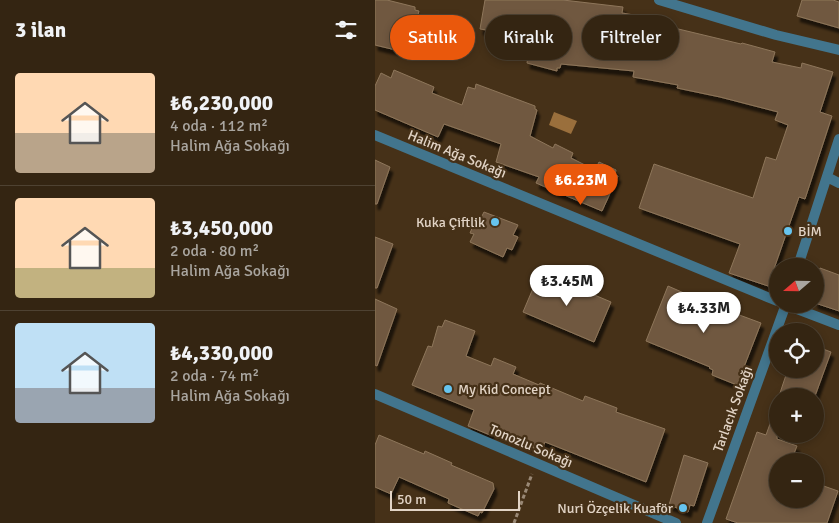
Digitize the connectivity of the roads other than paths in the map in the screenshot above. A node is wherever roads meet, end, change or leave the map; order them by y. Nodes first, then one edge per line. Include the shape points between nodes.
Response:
1 (659, 0) edge
2 (839, 50) edge
3 (375, 135) edge
4 (839, 139) edge
5 (827, 177) junction
6 (839, 183) edge
7 (801, 258) edge
8 (769, 298) edge
9 (782, 313) edge
10 (808, 313) edge
11 (839, 325) edge
12 (375, 394) edge
13 (675, 523) edge
14 (707, 523) edge

1 - 2 street
3 - 8 street, Halim Ağa Sokağı
4 - 5 street
5 - 6 street
5 - 7 street
9 - 14 street, Tarlacık Sokağı
10 - 11 street
12 - 13 street, Tonozlu Sokağı

